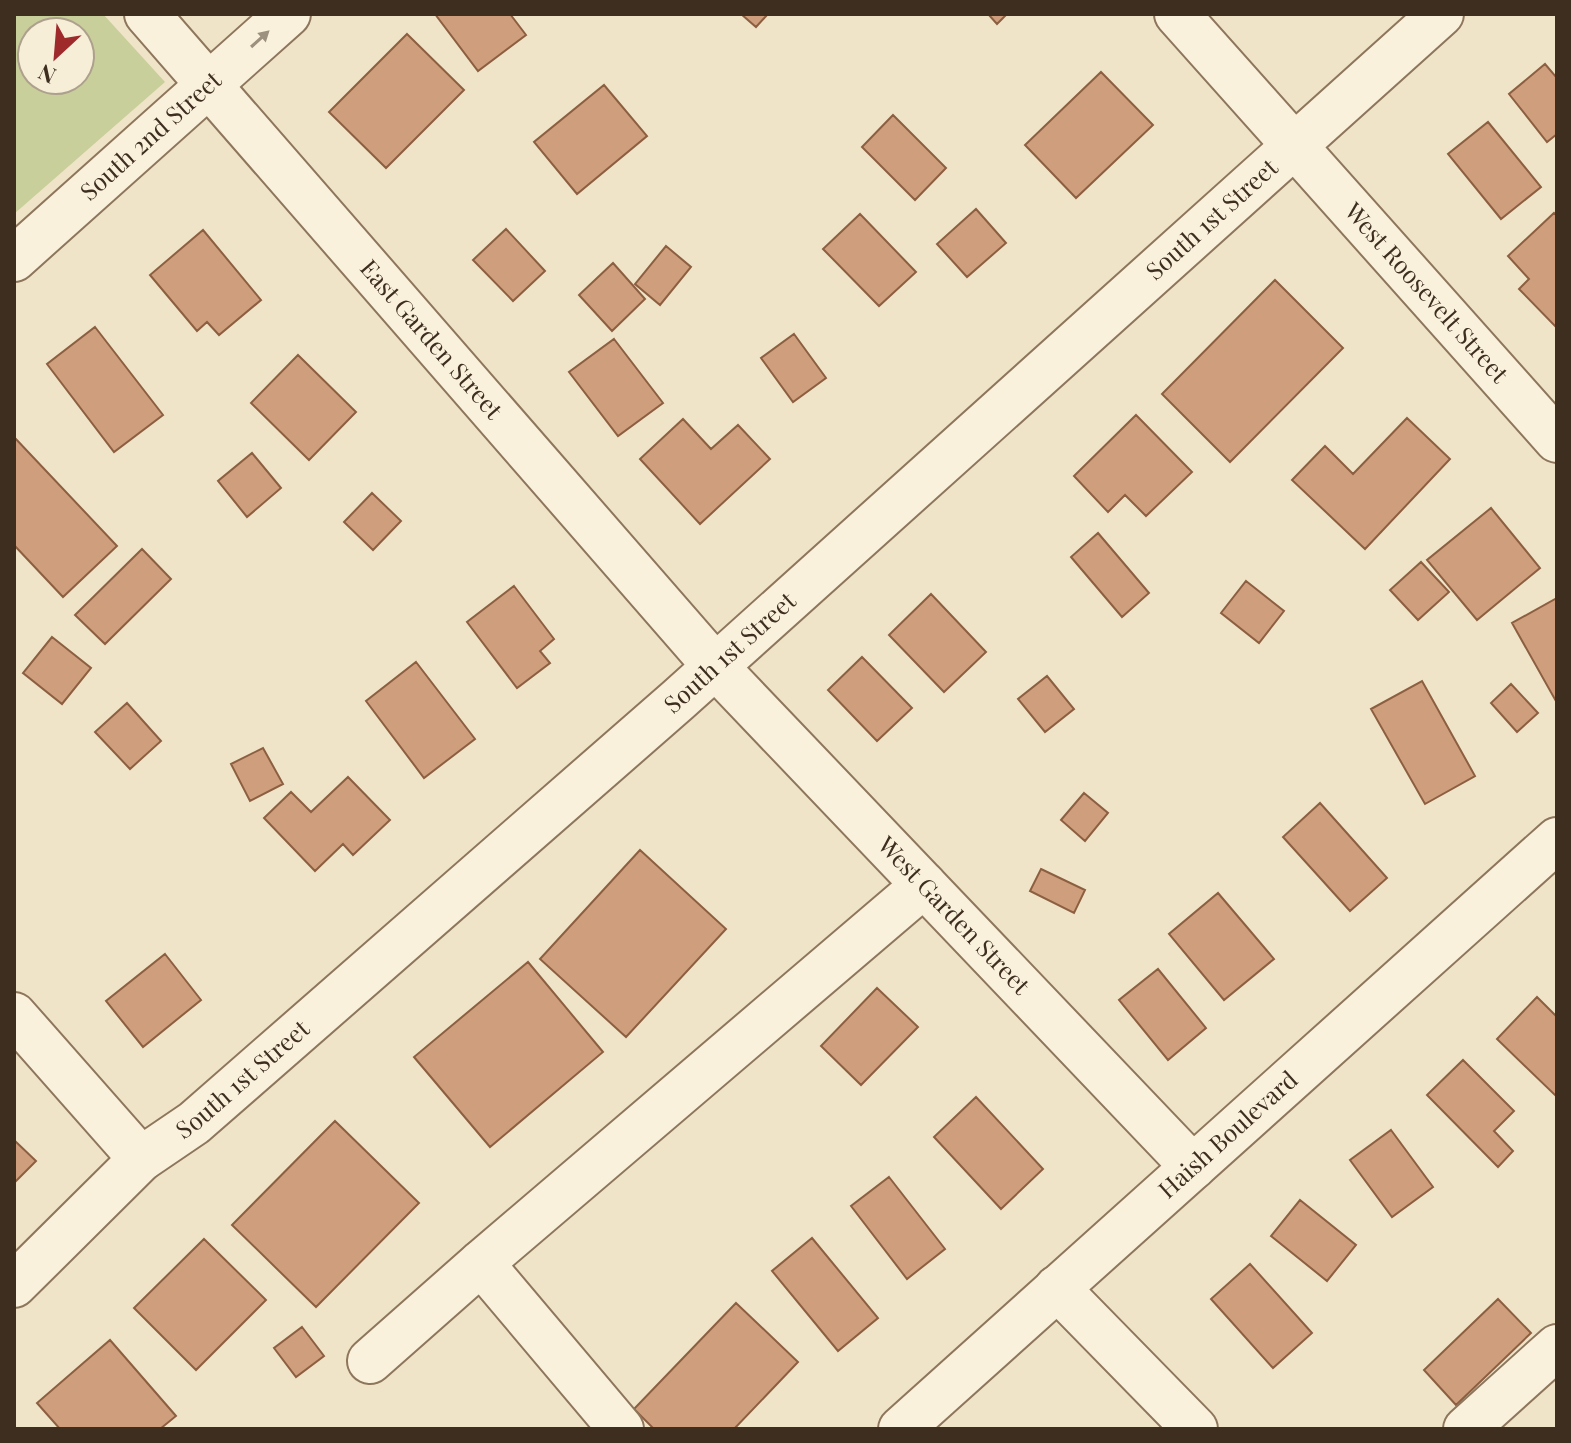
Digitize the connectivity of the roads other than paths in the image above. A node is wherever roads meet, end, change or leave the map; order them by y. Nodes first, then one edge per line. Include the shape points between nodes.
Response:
1 (147, 14) edge
2 (288, 14) edge
3 (1177, 14) edge
4 (1441, 14) edge
5 (209, 85) junction
6 (1294, 146) junction
7 (14, 259) edge
8 (1557, 440) edge
9 (715, 666) junction
10 (1557, 840) edge
11 (924, 885) junction
12 (14, 1015) edge
13 (141, 1159) junction
14 (1193, 1167) junction
15 (481, 1263) junction
16 (14, 1285) edge
17 (1057, 1288) junction
18 (370, 1361) dead end
19 (1549, 1366) edge
20 (621, 1429) edge
21 (901, 1429) edge
22 (1195, 1429) edge
23 (1466, 1429) edge

1 - 5 street, East Garden Street
5 -> 2 street, South 2nd Street
3 - 6 street, West Roosevelt Street
4 - 6 street, South 1st Street
5 - 7 street, South 2nd Street
5 - 9 street, East Garden Street
6 - 8 street, West Roosevelt Street
6 - 9 street, South 1st Street
9 - 11 street, West Garden Street
9 - 13 street, South 1st Street via 194,1123
10 - 14 street, Haish Boulevard
11 - 14 street, West Garden Street
11 - 15 street
12 - 13 street
13 - 16 street, South 1st Street
14 - 17 street, Haish Boulevard
15 - 18 street
15 - 20 street
17 - 21 street, Haish Boulevard
17 - 22 street
19 - 23 street

